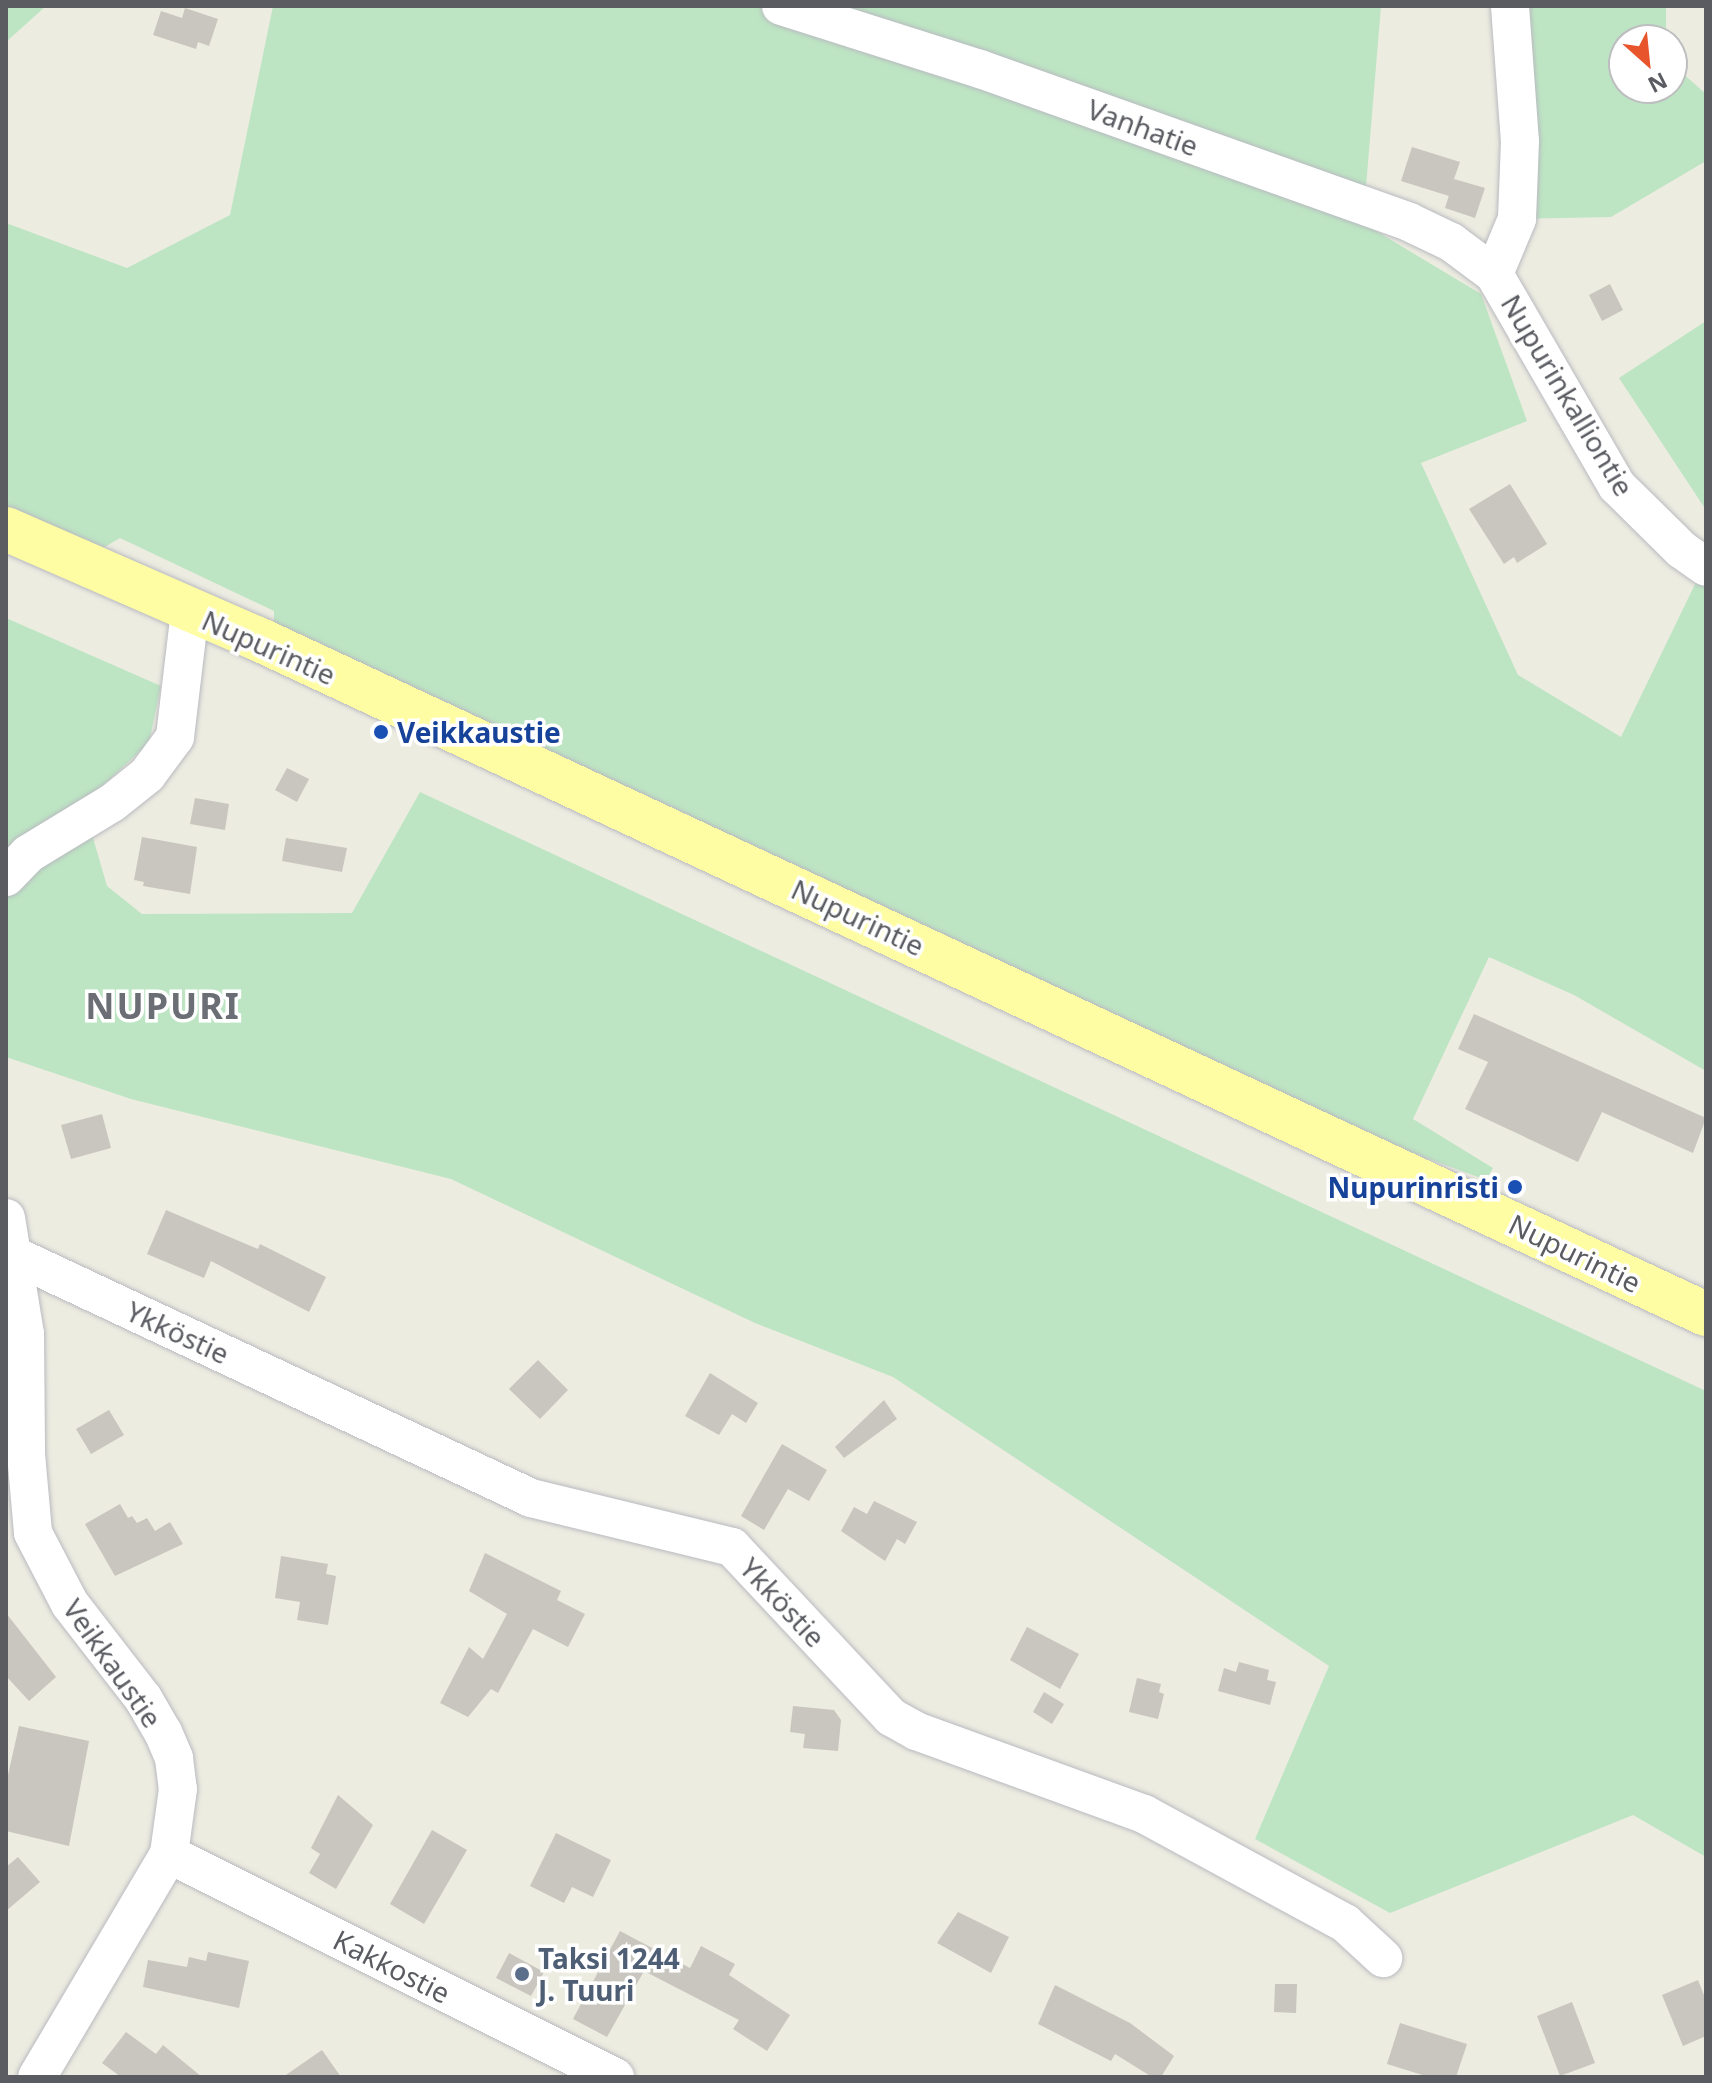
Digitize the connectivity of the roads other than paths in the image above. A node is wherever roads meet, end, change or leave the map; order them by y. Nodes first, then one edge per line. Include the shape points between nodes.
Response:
1 (781, 6) edge
2 (1510, 6) edge
3 (1494, 274) junction
4 (6, 529) edge
5 (1706, 567) edge
6 (190, 612) junction
7 (6, 877) edge
8 (6, 1218) edge
9 (10, 1256) edge
10 (1706, 1314) edge
11 (169, 1854) junction
12 (1383, 1958) dead end
13 (37, 2077) edge
14 (615, 2077) edge

1 - 3 street, Vanhatie via 980,69 1409,222 1451,242
2 - 3 street, Nupurinkalliontie via 1520,141 1517,219
3 - 5 street, Nupurinkalliontie via 1617,486
4 - 6 main road, Nupurintie
6 - 7 street via 175,737 147,775 28,854
6 - 10 main road, Nupurintie via 813,896
8 - 9 street, Veikkaustie
9 - 11 street, Veikkaustie via 25,1334 33,1533 49,1571 143,1698 174,1758 178,1789
9 - 12 street, Ykköstie via 531,1498 732,1547 891,1717 916,1731 1144,1814 1345,1923
11 - 13 street, Veikkaustie
11 - 14 street, Kakkostie

